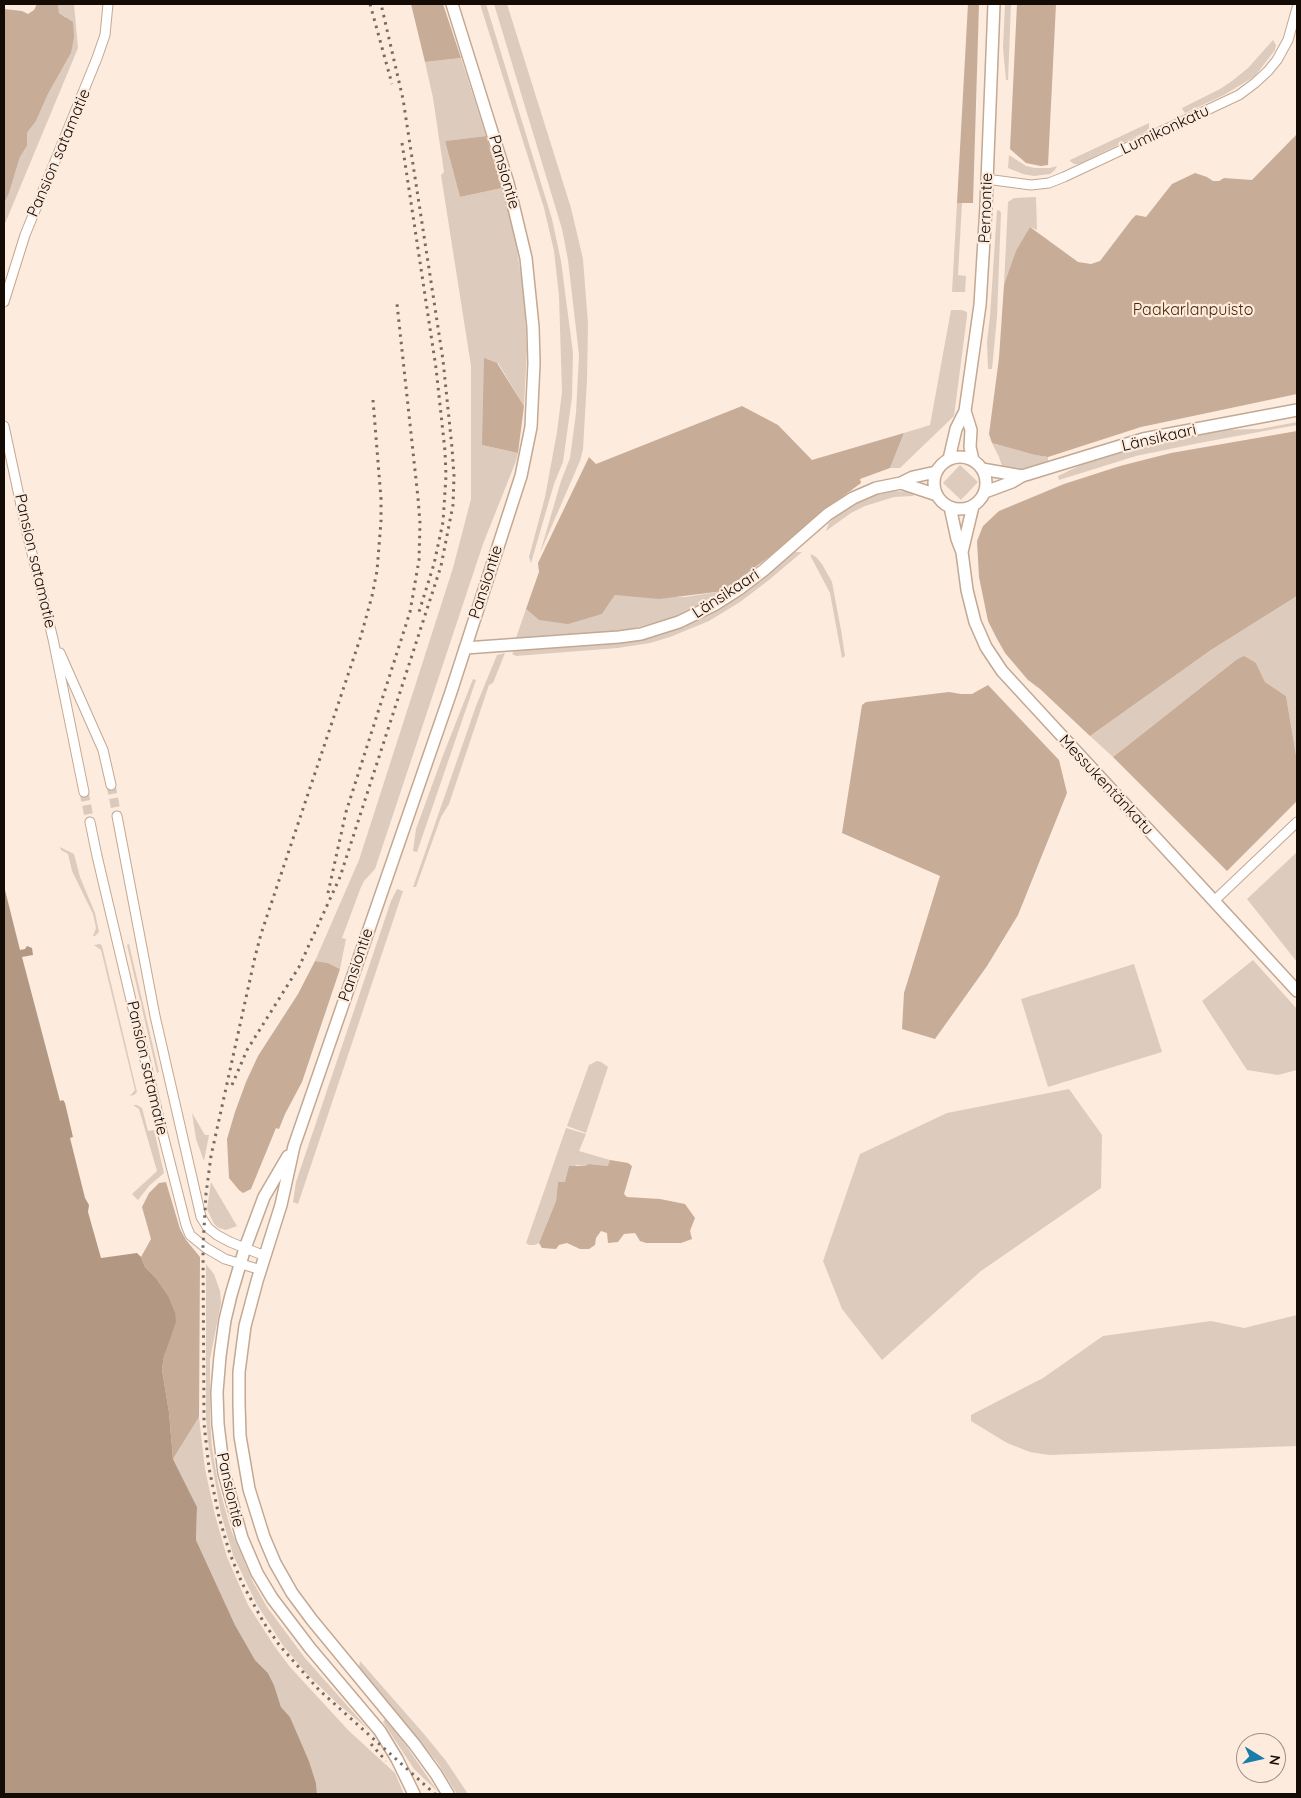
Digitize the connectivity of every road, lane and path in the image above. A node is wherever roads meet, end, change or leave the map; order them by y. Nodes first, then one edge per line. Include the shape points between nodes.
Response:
1 (108, 4) edge
2 (452, 4) edge
3 (994, 4) edge
4 (1297, 8) edge
5 (986, 179) junction
6 (4, 302) edge
7 (1297, 410) edge
8 (965, 411) junction
9 (4, 426) edge
10 (949, 459) junction
11 (972, 460) junction
12 (982, 469) junction
13 (936, 472) junction
14 (1022, 476) junction
15 (902, 483) junction
16 (984, 492) junction
17 (937, 495) junction
18 (973, 506) junction
19 (950, 507) junction
20 (962, 552) junction
21 (53, 639) junction
22 (465, 648) junction
23 (111, 785) tunnel mouth
24 (84, 792) tunnel mouth
25 (117, 816) tunnel mouth
26 (90, 822) tunnel mouth
27 (1297, 822) edge
28 (1214, 901) junction
29 (1297, 991) edge
30 (294, 1146) junction
31 (245, 1248) junction
32 (266, 1256) junction
33 (240, 1264) junction
34 (261, 1270) junction
35 (414, 1794) edge
36 (448, 1794) edge

1 - 6 street, Pansion satamatie via 98,58 25,235
2 - 22 street, Pansiontie via 520,226 531,293 534,354 526,454
3 - 5 street, Pernontie
4 - 5 street, Lumikonkatu via 1288,40 1277,60 1268,72 1239,95 1049,183 1031,185
5 - 8 street, Pernontie via 980,305
7 - 14 street, Länsikaari via 1143,439
8 - 10 street, Pernontie via 956,429
8 - 11 street, Pernontie
9 - 21 street, Pansion satamatie
10 - 11 street via 961,457
10 - 13 street
11 - 12 street
12 - 14 street, Länsikaari
12 - 16 street via 986,478
13 - 15 street, Länsikaari
13 - 17 street via 934,484
14 - 16 street, Länsikaari
15 - 17 street, Länsikaari
15 - 22 street, Länsikaari via 876,488 841,504 739,588 703,611 671,625 619,637
16 - 18 street
17 - 19 street
18 - 19 street via 962,509
18 - 20 street, Messukentänkatu
19 - 20 street, Messukentänkatu
20 - 28 street, Messukentänkatu via 967,590 976,622 986,647 1002,671
21 - 23 street, Pansion satamatie via 103,750
21 - 24 street, Pansion satamatie
22 - 30 street, Pansiontie
25 - 31 street, Pansion satamatie via 154,1016 198,1207 208,1228
26 - 33 street, Pansion satamatie via 186,1225 199,1244
27 - 28 street
28 - 29 street, Messukentänkatu
30 - 31 street, Pansiontie via 264,1197
30 - 32 street, Pansiontie
31 - 32 street, Pansion satamatie
31 - 33 street, Pansiontie
32 - 34 street, Pansiontie
33 - 34 street, Pansion satamatie
33 - 35 street, Pansiontie via 222,1336 218,1392 221,1456 237,1524 272,1598 380,1731
34 - 36 street, Pansiontie via 242,1342 239,1404 245,1469 264,1537 292,1593 415,1745

